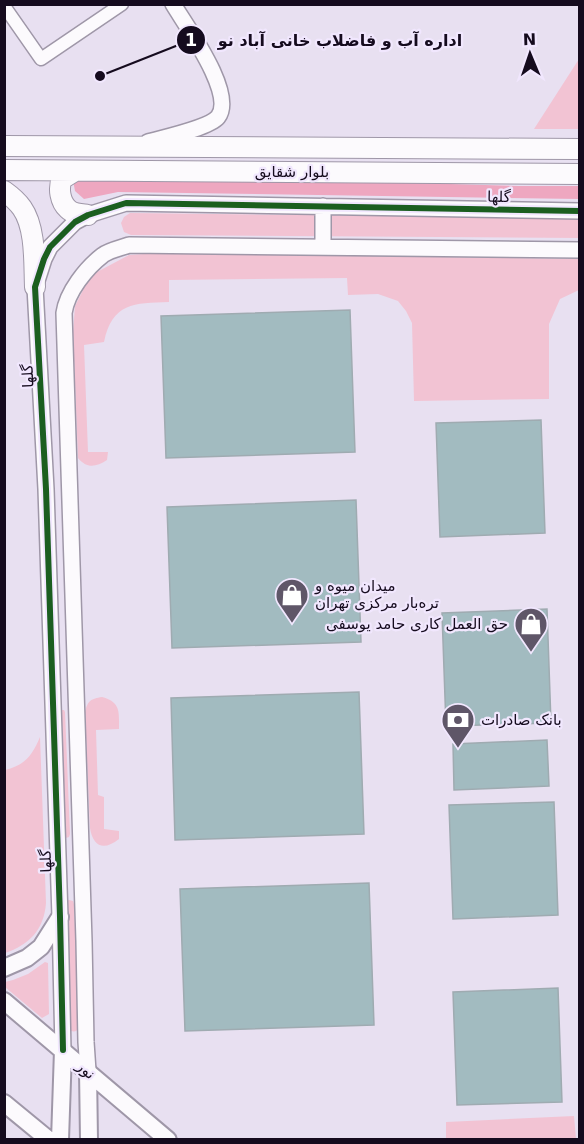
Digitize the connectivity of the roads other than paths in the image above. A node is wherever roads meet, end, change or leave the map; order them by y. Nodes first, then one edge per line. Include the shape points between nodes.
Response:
1 (122, 4) edge
2 (173, 4) edge
3 (4, 6) edge
4 (4, 146) edge
5 (122, 147) junction
6 (579, 149) edge
7 (4, 170) edge
8 (75, 171) junction
9 (579, 174) edge
10 (4, 191) edge
11 (323, 206) junction
12 (579, 211) edge
13 (88, 215) junction
14 (323, 247) junction
15 (579, 249) edge
16 (35, 287) junction
17 (70, 488) junction
18 (46, 489) junction
19 (49, 574) junction
20 (72, 574) junction
21 (52, 678) junction
22 (76, 678) junction
23 (60, 917) junction
24 (4, 968) edge
25 (4, 1001) edge
26 (63, 1050) junction
27 (88, 1071) junction
28 (4, 1103) edge
29 (49, 1140) edge
30 (60, 1140) edge
31 (89, 1140) edge
32 (168, 1140) edge

1 - 3 street via 41,59
2 - 5 street via 215,74 222,106 218,118 171,136
4 - 5 main road, بلوار شقایق
5 - 6 main road, بلوار شقایق
7 - 8 main road, بلوار شقایق
8 - 9 main road, بلوار شقایق
8 - 13 main road via 62,180 62,196 68,210
10 - 16 main road via 22,208 28,221
11 - 12 street, گلها
11 - 13 street, گلها via 126,203
11 - 14 street
13 - 16 street, گلها via 75,222 50,247
14 - 15 street
14 - 17 street via 129,244 105,254 84,272 65,303 64,313
16 - 18 street, گلها
17 - 18 street
17 - 20 street
18 - 19 street, گلها
19 - 20 street
19 - 21 street, گلها
20 - 22 street
21 - 22 street
21 - 23 street, گلها
22 - 27 street
23 - 24 main road via 41,947
23 - 26 street, گلها
25 - 26 main road, نور
26 - 27 main road, نور
26 - 30 main road
27 - 31 main road
27 - 32 main road, نور
28 - 29 main road

